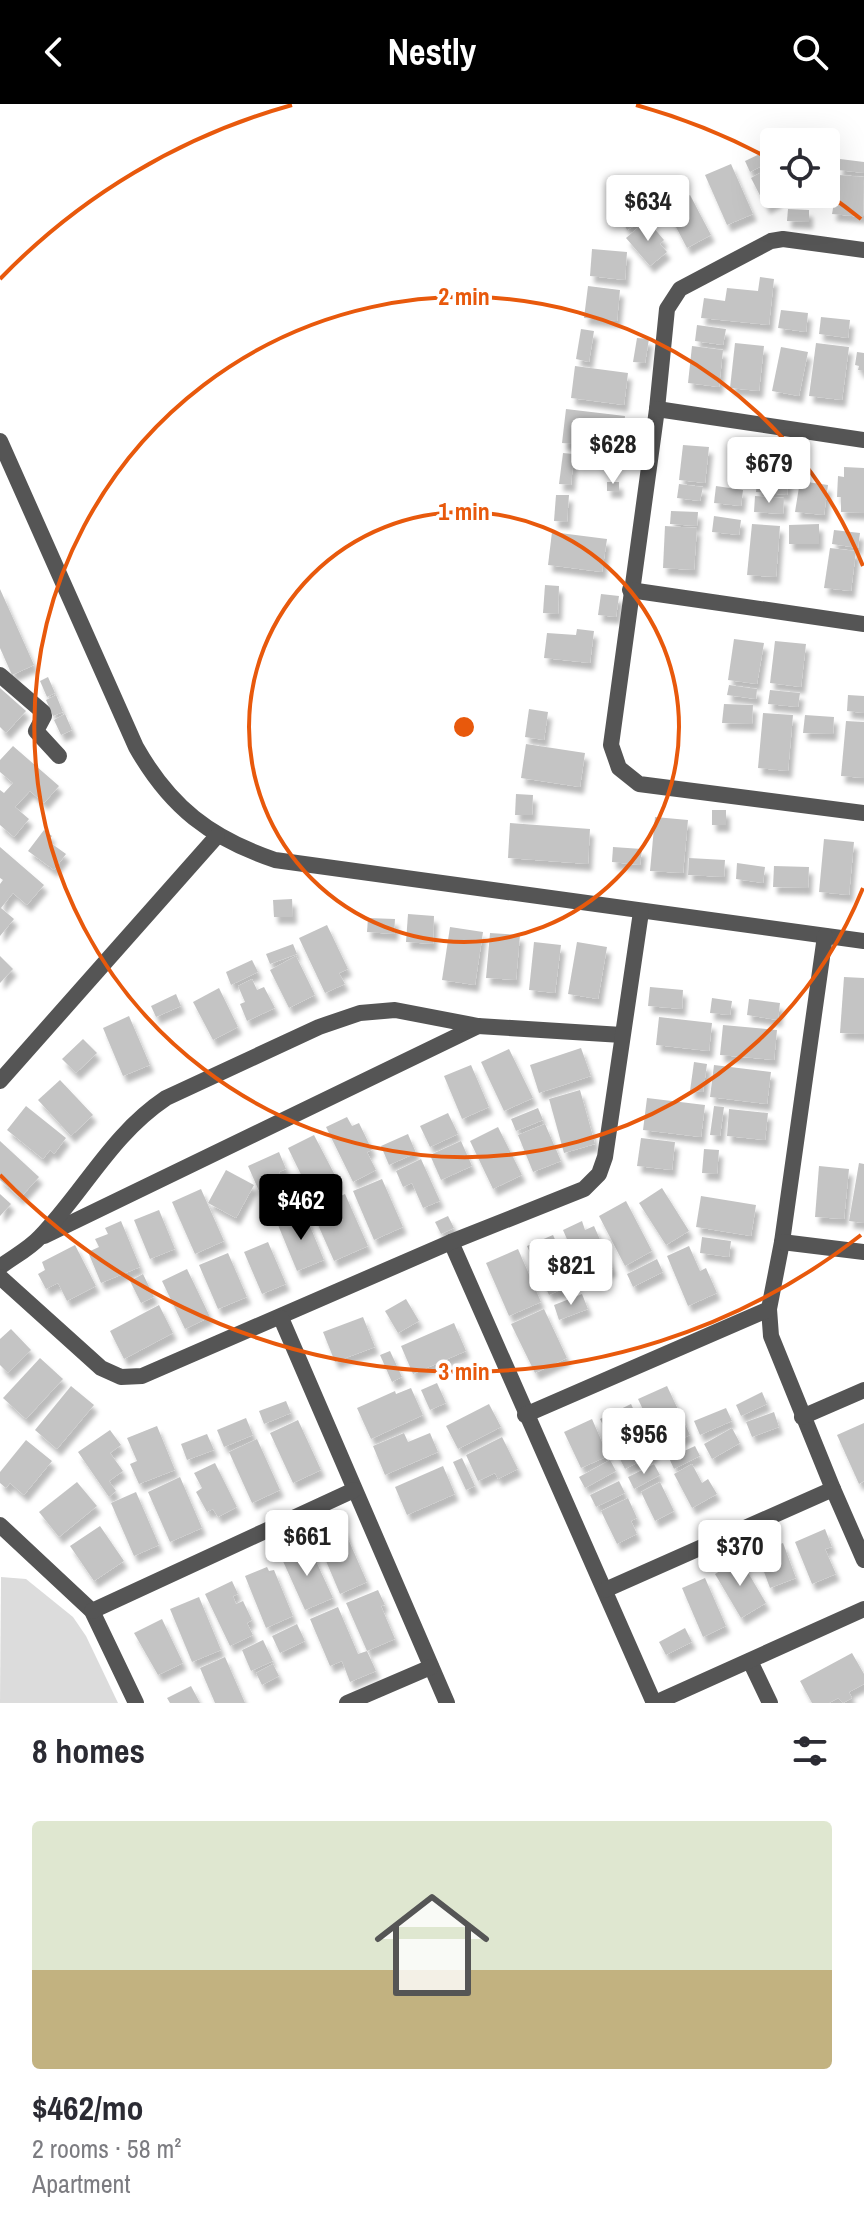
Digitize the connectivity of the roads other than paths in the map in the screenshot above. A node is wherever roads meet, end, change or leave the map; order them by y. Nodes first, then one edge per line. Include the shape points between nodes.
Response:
1 (864, 250) edge
2 (657, 409) junction
3 (864, 440) edge
4 (0, 441) edge
5 (630, 590) junction
6 (864, 624) edge
7 (0, 675) edge
8 (59, 756) dead end
9 (864, 813) edge
10 (217, 836) junction
11 (641, 912) junction
12 (825, 936) junction
13 (864, 941) edge
14 (478, 1026) junction
15 (622, 1035) junction
16 (0, 1081) edge
17 (39, 1238) junction
18 (451, 1242) junction
19 (782, 1242) junction
20 (864, 1252) edge
21 (0, 1267) edge
22 (0, 1277) edge
23 (769, 1309) junction
24 (281, 1318) junction
25 (864, 1390) edge
26 (525, 1415) junction
27 (802, 1417) junction
28 (833, 1489) junction
29 (354, 1490) junction
30 (4, 1535) edge
31 (864, 1560) edge
32 (605, 1590) junction
33 (864, 1609) edge
34 (92, 1611) junction
35 (750, 1661) junction
36 (431, 1667) junction
37 (136, 1703) edge
38 (347, 1703) edge
39 (447, 1703) edge
40 (654, 1703) edge
41 (770, 1703) edge

1 - 2 street via 771,241 680,289 667,309
2 - 3 street
2 - 5 street
4 - 10 street via 136,747 184,810
5 - 6 street
5 - 9 street via 611,745 619,768 639,784
7 - 8 street via 43,712 36,731
10 - 11 street via 275,860
10 - 16 street
11 - 12 street
11 - 15 street
12 - 13 street
12 - 19 street
14 - 15 street
14 - 17 street
14 - 17 street via 395,1010 360,1013 166,1098 123,1133
15 - 18 street via 599,1174 584,1189
17 - 21 street
18 - 24 street
18 - 26 street
19 - 20 street
19 - 23 street
22 - 24 street via 101,1368 121,1377 142,1376
23 - 26 street
23 - 27 street via 771,1336
24 - 29 street
25 - 27 street
26 - 32 street
27 - 28 street
28 - 31 street
28 - 32 street
29 - 34 street
29 - 36 street
30 - 34 street
32 - 40 street
33 - 35 street
34 - 37 street
35 - 40 street
35 - 41 street
36 - 38 street
36 - 39 street

